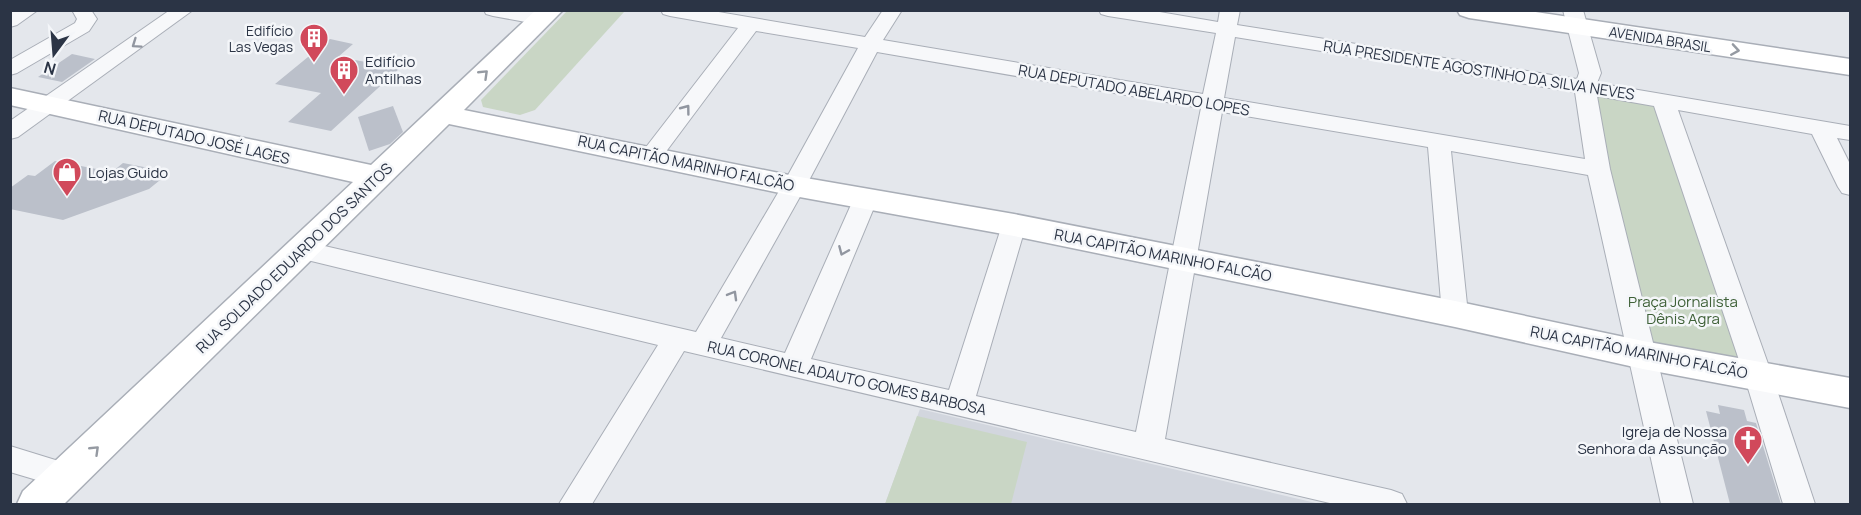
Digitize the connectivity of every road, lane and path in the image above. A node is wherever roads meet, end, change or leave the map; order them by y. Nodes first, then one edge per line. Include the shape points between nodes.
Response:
1 (29, 10) edge
2 (81, 10) edge
3 (184, 10) edge
4 (493, 10) edge
5 (670, 10) edge
6 (893, 10) edge
7 (1108, 10) edge
8 (1469, 10) edge
9 (546, 15) edge
10 (1576, 19) edge
11 (1229, 20) edge
12 (10, 21) edge
13 (751, 24) junction
14 (871, 44) junction
15 (1851, 67) edge
16 (10, 69) edge
17 (1585, 87) junction
18 (10, 96) edge
19 (1664, 102) junction
20 (1213, 104) junction
21 (50, 105) junction
22 (433, 124) junction
23 (1821, 128) junction
24 (10, 132) edge
25 (1851, 133) edge
26 (1439, 142) junction
27 (651, 156) junction
28 (1598, 170) junction
29 (361, 174) junction
30 (795, 186) junction
31 (1851, 187) edge
32 (866, 198) junction
33 (1014, 225) junction
34 (303, 250) junction
35 (1182, 259) junction
36 (1455, 314) junction
37 (690, 343) junction
38 (1642, 355) junction
39 (793, 367) junction
40 (1758, 375) junction
41 (1851, 393) edge
42 (959, 403) junction
43 (1148, 448) junction
44 (10, 459) edge
45 (68, 476) junction
46 (37, 504) edge
47 (575, 504) edge
48 (1391, 504) edge
49 (1677, 504) edge
50 (1799, 504) edge

1 - 12 street
2 - 16 street via 87,20 82,27
3 -> 21 street
4 - 9 street
5 - 13 street, RUA DEPUTADO ABELARDO LOPES
6 - 14 street
7 - 11 street, RUA PRESIDENTE AGOSTINHO DA SILVA NEVES
8 - 10 street, AVENIDA BRASIL
22 -> 9 street
10 -> 15 street, AVENIDA BRASIL
10 - 17 street via 1590,73
11 - 17 street, RUA PRESIDENTE AGOSTINHO DA SILVA NEVES
11 - 20 street
13 - 14 street, RUA DEPUTADO ABELARDO LOPES
27 -> 13 street
14 - 20 street, RUA DEPUTADO ABELARDO LOPES
14 - 30 street
17 - 19 street, RUA PRESIDENTE AGOSTINHO DA SILVA NEVES
17 - 28 street
18 - 21 street, RUA DEPUTADO JOSÉ LAGES
19 - 23 street, RUA PRESIDENTE AGOSTINHO DA SILVA NEVES
19 - 40 street
20 - 26 street, RUA DEPUTADO ABELARDO LOPES
20 - 35 street
21 - 24 street
21 - 29 street, RUA DEPUTADO JOSÉ LAGES
22 - 27 street, RUA CAPITÃO MARINHO FALCÃO via 475,121
22 - 29 street via 389,159
23 - 25 street, RUA PRESIDENTE AGOSTINHO DA SILVA NEVES
23 - 31 street
26 - 28 street, RUA DEPUTADO ABELARDO LOPES
26 - 36 street
27 - 30 street, RUA CAPITÃO MARINHO FALCÃO
28 - 38 street
29 - 34 street, RUA SOLDADO EDUARDO DOS SANTOS
30 - 32 street, RUA CAPITÃO MARINHO FALCÃO
37 -> 30 street
32 - 33 street, RUA CAPITÃO MARINHO FALCÃO
32 -> 39 street
33 - 35 street, RUA CAPITÃO MARINHO FALCÃO
33 - 42 street
34 - 37 street, RUA CORONEL ADAUTO GOMES BARBOSA
45 -> 34 street, RUA SOLDADO EDUARDO DOS SANTOS
35 - 36 street, RUA CAPITÃO MARINHO FALCÃO
35 - 43 street
36 - 38 street, RUA CAPITÃO MARINHO FALCÃO
37 - 39 street, RUA CORONEL ADAUTO GOMES BARBOSA
37 - 47 street
38 - 40 street, RUA CAPITÃO MARINHO FALCÃO
38 - 49 street
39 - 42 street, RUA CORONEL ADAUTO GOMES BARBOSA
40 - 41 street, RUA CAPITÃO MARINHO FALCÃO
40 - 50 street
42 - 43 street, RUA CORONEL ADAUTO GOMES BARBOSA
43 - 48 street, RUA CORONEL ADAUTO GOMES BARBOSA
44 - 45 street
45 - 46 street, RUA SOLDADO EDUARDO DOS SANTOS

